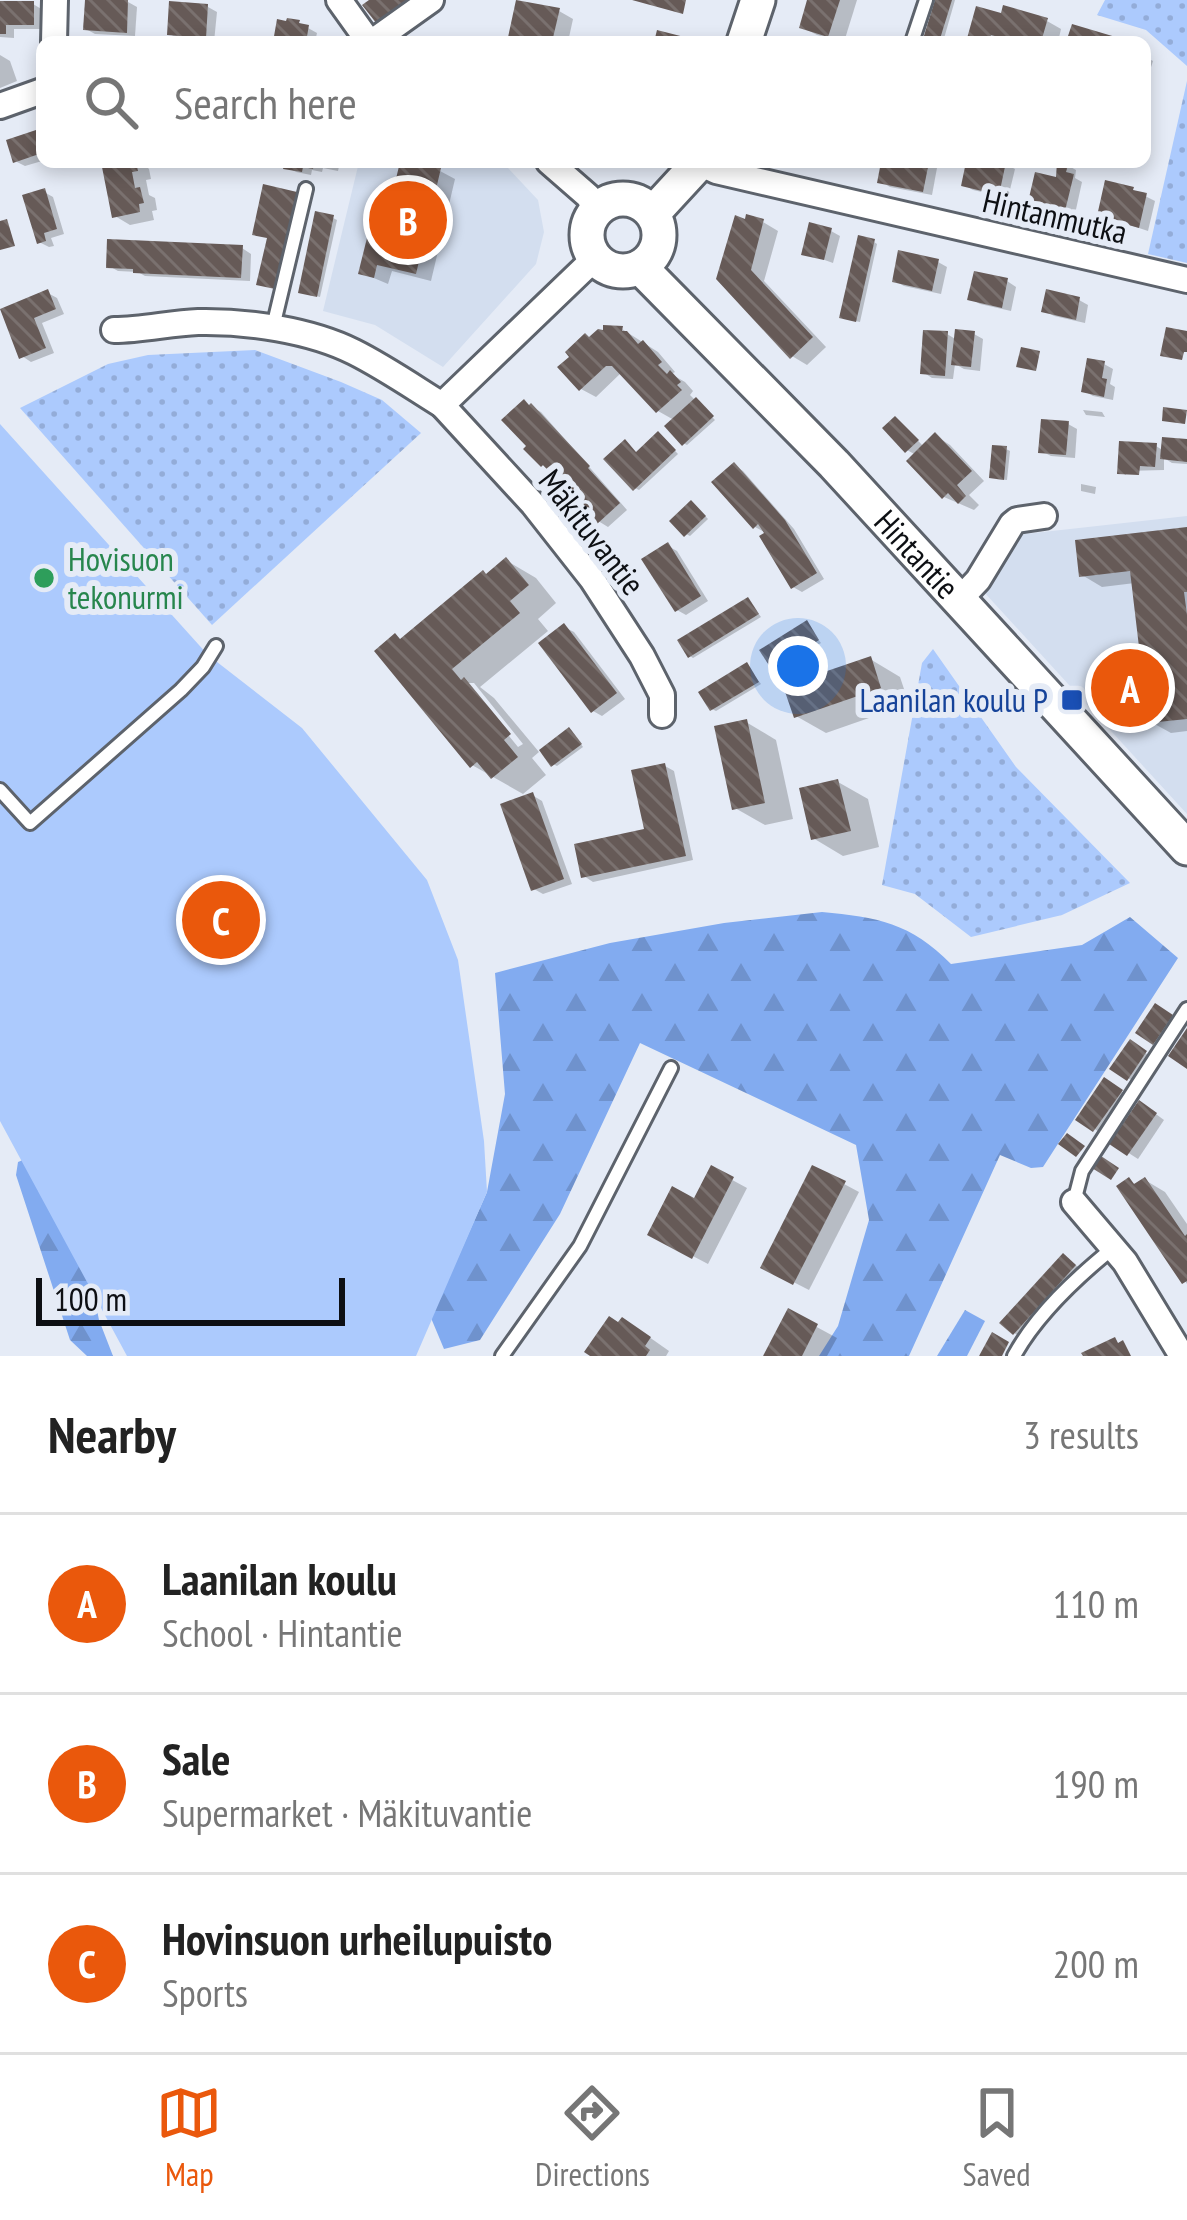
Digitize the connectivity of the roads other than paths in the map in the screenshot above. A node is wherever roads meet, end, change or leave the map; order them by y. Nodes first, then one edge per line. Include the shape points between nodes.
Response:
1 (55, 0) edge
2 (339, 0) edge
3 (431, 0) edge
4 (758, 0) edge
5 (926, 0) edge
6 (54, 36) edge
7 (366, 36) edge
8 (379, 36) edge
9 (746, 36) edge
10 (914, 36) edge
11 (36, 93) edge
12 (0, 106) edge
13 (556, 168) edge
14 (693, 168) edge
15 (710, 168) edge
16 (306, 189) dead end
17 (597, 209) junction
18 (652, 213) junction
19 (595, 258) junction
20 (640, 267) junction
21 (1187, 280) edge
22 (273, 328) junction
23 (114, 331) dead end
24 (442, 405) junction
25 (1044, 516) dead end
26 (958, 600) junction
27 (216, 646) dead end
28 (662, 715) dead end
29 (0, 790) edge
30 (1187, 848) edge
31 (1187, 1010) edge
32 (671, 1068) dead end
33 (1074, 1202) joint
34 (1113, 1248) junction
35 (1182, 1348) edge
36 (502, 1356) edge
37 (1014, 1356) edge

1 - 6 street
2 - 7 street
3 - 8 street
4 - 9 street
5 - 10 lane
11 - 12 street
13 - 17 street
14 - 18 street
15 - 21 street, Hintanmutka
16 - 22 lane
17 - 18 street via 625,198
17 - 19 street via 587,232
18 - 20 street via 659,242
19 - 20 street via 616,270
19 - 24 street
20 - 26 street, Hintantie
22 - 23 street, Mäkituvantie via 194,322
22 - 24 street, Mäkituvantie via 356,353
24 - 28 street, Mäkituvantie via 592,579 662,694
25 - 26 street via 1012,524
26 - 30 street, Hintantie
27 - 29 lane via 181,690 30,823
31 - 33 lane via 1082,1171
32 - 36 lane via 580,1246
33 - 34 street
34 - 35 street
34 - 37 lane

